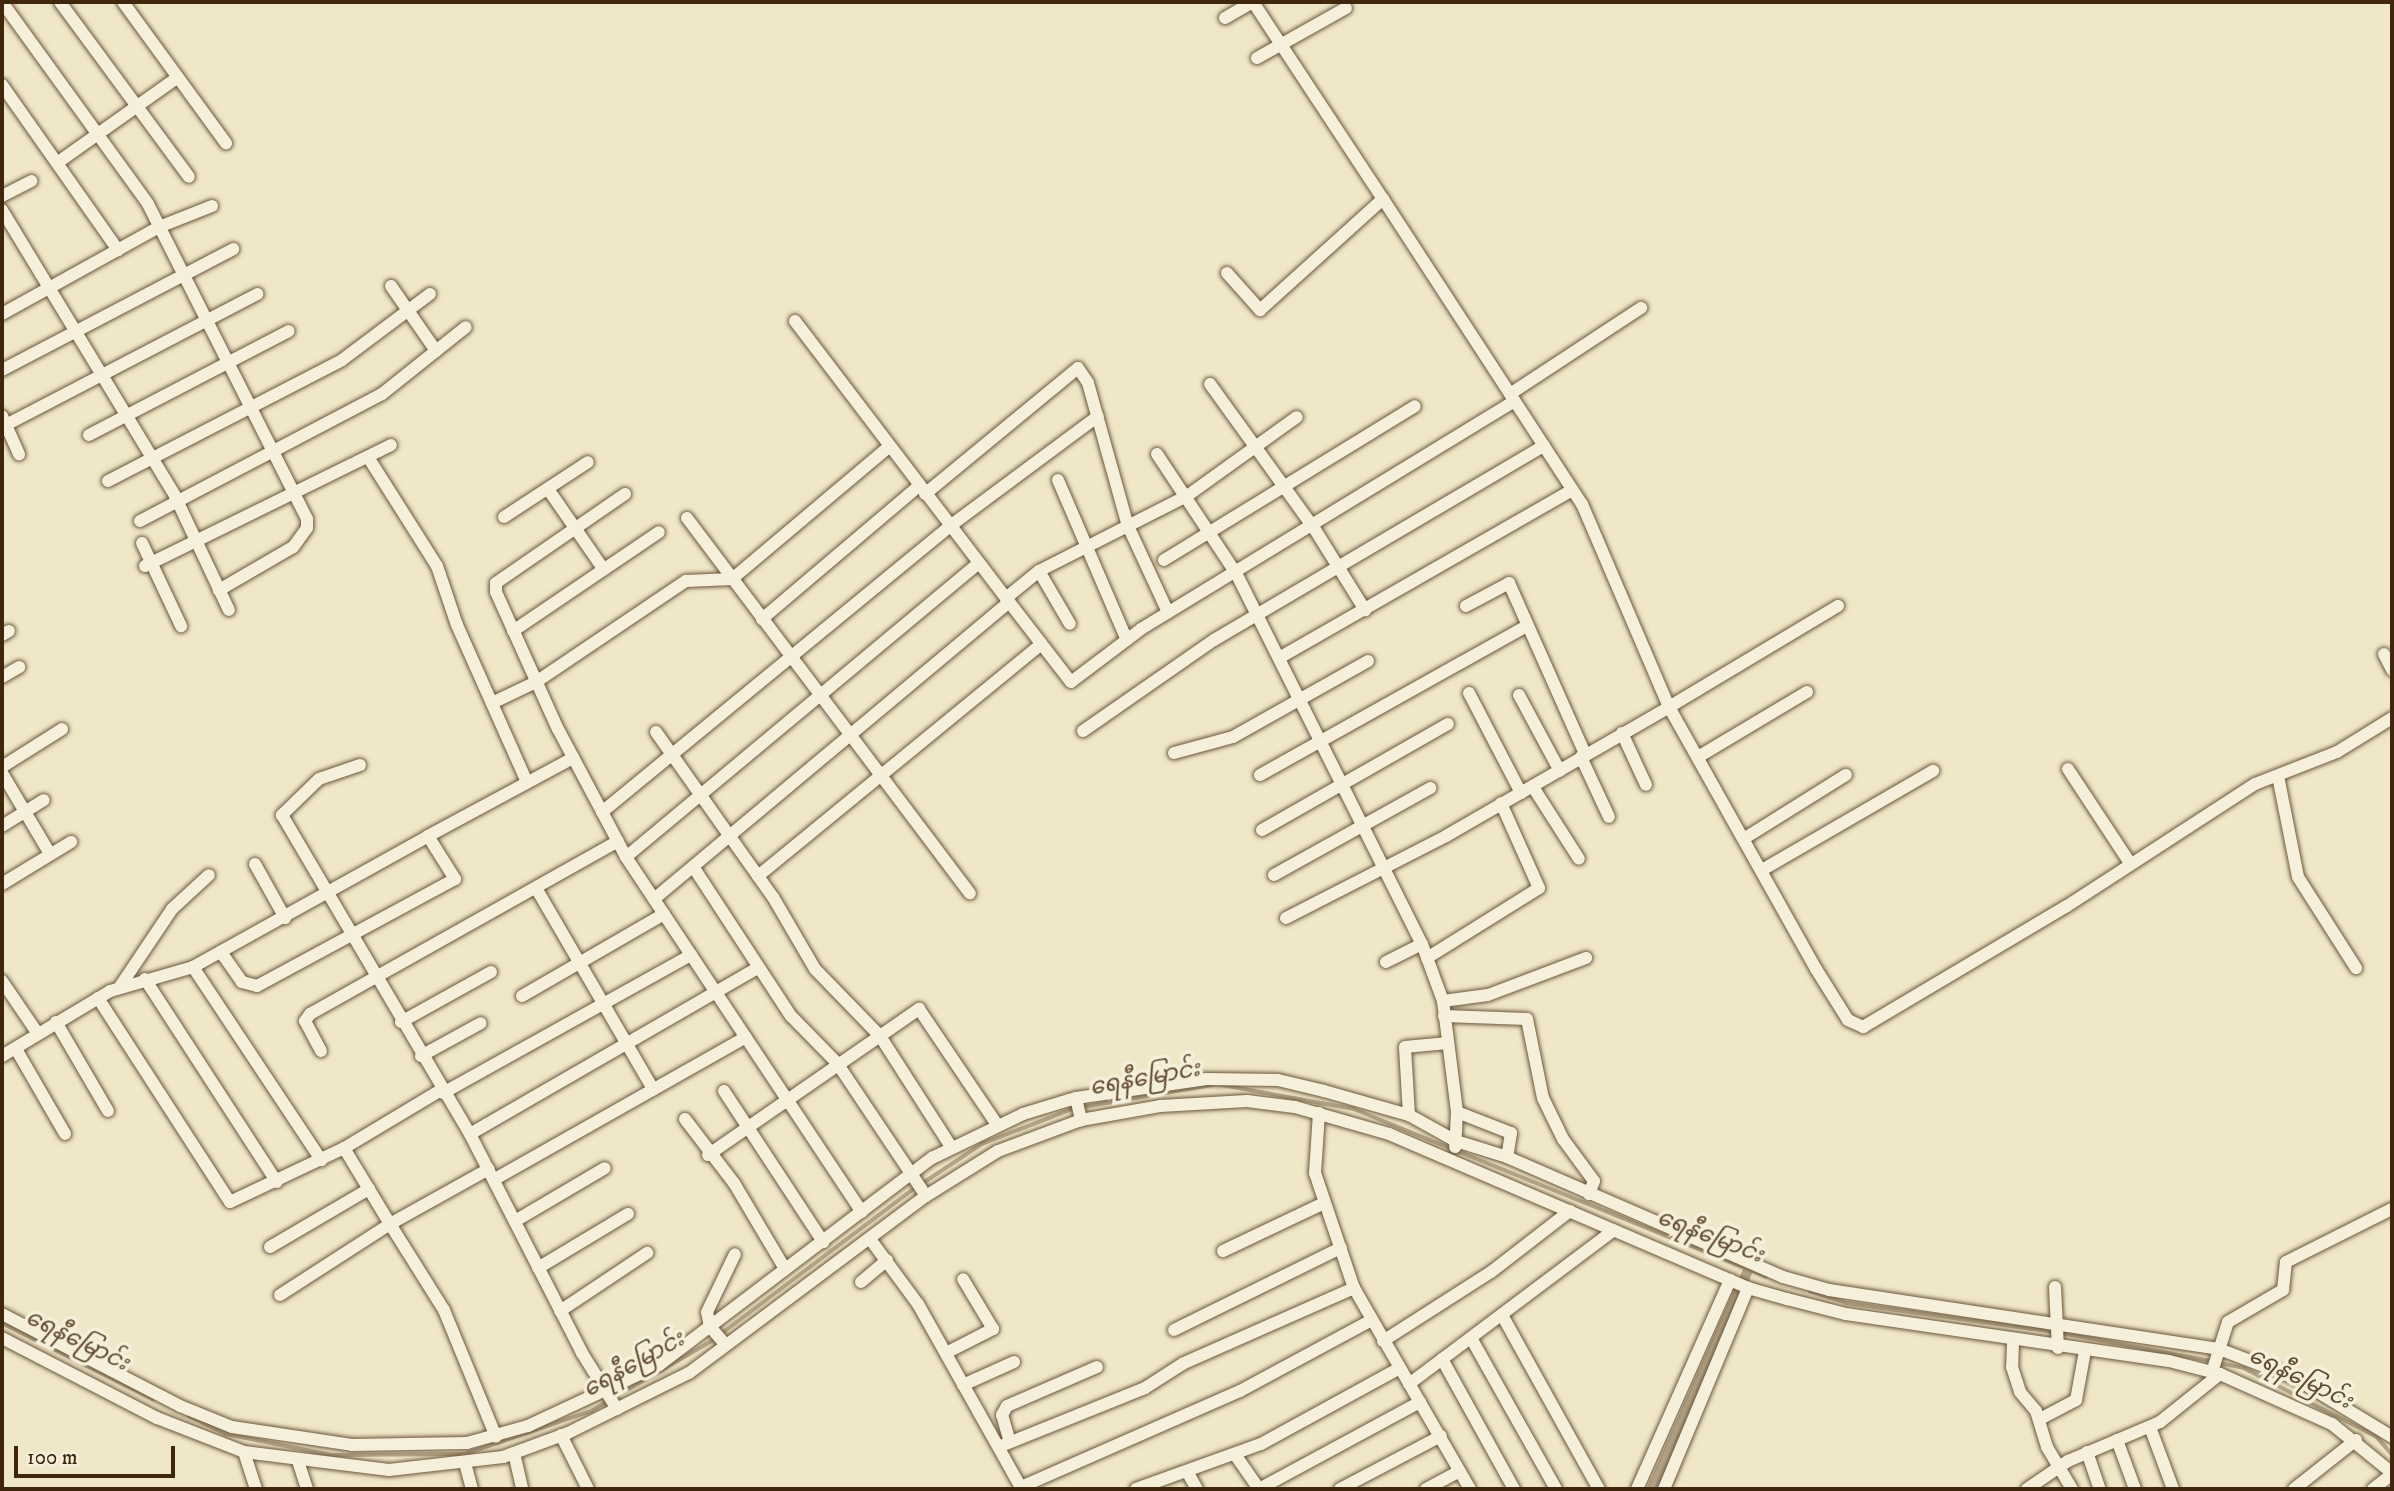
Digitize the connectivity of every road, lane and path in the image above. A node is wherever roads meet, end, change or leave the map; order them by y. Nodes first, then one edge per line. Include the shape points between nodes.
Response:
1 (2, 2) edge
2 (60, 2) edge
3 (123, 2) edge
4 (1253, 2) edge
5 (1346, 8) dead end
6 (1225, 18) dead end
7 (1280, 44) junction
8 (1257, 58) dead end
9 (178, 78) junction
10 (2, 85) edge
11 (137, 107) junction
12 (99, 136) junction
13 (226, 143) dead end
14 (58, 163) junction
15 (189, 177) dead end
16 (31, 181) dead end
17 (2, 196) edge
18 (1382, 199) junction
19 (212, 206) dead end
20 (2, 210) edge
21 (159, 227) junction
22 (233, 249) dead end
23 (118, 250) junction
24 (1227, 272) dead end
25 (182, 273) junction
26 (391, 286) dead end
27 (51, 287) junction
28 (258, 294) dead end
29 (430, 294) dead end
30 (1641, 308) dead end
31 (408, 310) junction
32 (2, 314) edge
33 (205, 320) junction
34 (795, 321) dead end
35 (466, 327) dead end
36 (75, 330) junction
37 (289, 331) dead end
38 (436, 351) junction
39 (227, 363) junction
40 (2, 370) edge
41 (101, 372) junction
42 (1210, 384) dead end
43 (1512, 398) junction
44 (1415, 406) dead end
45 (249, 407) junction
46 (126, 415) junction
47 (1098, 416) junction
48 (1297, 418) dead end
49 (3, 422) edge
50 (89, 435) dead end
51 (391, 445) dead end
52 (1544, 446) junction
53 (889, 447) junction
54 (1257, 447) junction
55 (271, 451) junction
56 (19, 454) dead end
57 (1157, 454) dead end
58 (152, 457) junction
59 (368, 457) junction
60 (588, 462) dead end
61 (1059, 480) dead end
62 (108, 481) dead end
63 (548, 488) junction
64 (1287, 489) junction
65 (922, 490) junction
66 (1572, 490) junction
67 (293, 494) junction
68 (625, 494) dead end
69 (1187, 496) junction
70 (177, 501) junction
71 (504, 517) dead end
72 (687, 518) dead end
73 (140, 521) dead end
74 (1132, 524) junction
75 (950, 526) junction
76 (576, 528) junction
77 (1314, 528) junction
78 (659, 532) dead end
79 (1211, 534) junction
80 (196, 541) junction
81 (142, 543) dead end
82 (1085, 547) junction
83 (1164, 560) dead end
84 (979, 563) junction
85 (148, 565) junction
86 (1340, 568) junction
87 (604, 570) junction
88 (1039, 571) junction
89 (1237, 575) junction
90 (732, 579) junction
91 (219, 590) junction
92 (1008, 600) junction
93 (1466, 606) dead end
94 (1838, 606) dead end
95 (229, 610) dead end
96 (1365, 610) junction
97 (1168, 612) junction
98 (1258, 617) junction
99 (762, 619) junction
100 (1070, 624) dead end
101 (181, 626) dead end
102 (1527, 626) junction
103 (513, 631) junction
104 (1127, 640) junction
105 (1041, 644) junction
106 (2384, 654) dead end
107 (1279, 658) junction
108 (791, 660) junction
109 (1368, 661) dead end
110 (19, 667) dead end
111 (2392, 670) edge
112 (2, 677) edge
113 (536, 682) junction
114 (1808, 692) dead end
115 (1469, 693) dead end
116 (1519, 695) dead end
117 (820, 699) junction
118 (1301, 700) junction
119 (492, 703) junction
120 (1665, 709) junction
121 (2392, 718) edge
122 (1448, 724) dead end
123 (62, 729) dead end
124 (1083, 731) dead end
125 (656, 732) dead end
126 (1622, 733) junction
127 (851, 737) junction
128 (1321, 741) junction
129 (1174, 753) dead end
130 (1583, 756) junction
131 (673, 757) junction
132 (1698, 757) junction
133 (573, 758) junction
134 (360, 765) dead end
135 (2, 767) edge
136 (2068, 769) dead end
137 (1560, 771) junction
138 (1933, 771) dead end
139 (2, 773) edge
140 (1260, 775) dead end
141 (1846, 775) dead end
142 (882, 776) junction
143 (2279, 778) junction
144 (527, 782) junction
145 (1343, 784) junction
146 (1646, 785) dead end
147 (1533, 787) junction
148 (1430, 788) dead end
149 (1521, 793) junction
150 (701, 798) junction
151 (44, 800) dead end
152 (1501, 803) junction
153 (24, 812) junction
154 (602, 812) junction
155 (1609, 817) dead end
156 (1365, 826) junction
157 (2, 827) edge
158 (1262, 831) dead end
159 (429, 836) junction
160 (731, 838) junction
161 (1745, 838) junction
162 (618, 841) junction
163 (71, 842) dead end
164 (50, 854) junction
165 (626, 857) junction
166 (1579, 859) dead end
167 (2130, 863) junction
168 (255, 864) dead end
169 (694, 867) junction
170 (1386, 868) junction
171 (1762, 870) junction
172 (209, 875) dead end
173 (1275, 875) dead end
174 (758, 876) junction
175 (2, 884) edge
176 (536, 888) junction
177 (970, 893) dead end
178 (327, 895) junction
179 (654, 899) junction
180 (664, 914) junction
181 (285, 918) junction
182 (1286, 918) dead end
183 (351, 937) junction
184 (1422, 944) junction
185 (220, 952) junction
186 (691, 955) junction
187 (1427, 958) junction
188 (1586, 958) dead end
189 (580, 962) junction
190 (1386, 962) dead end
191 (193, 967) junction
192 (758, 968) junction
193 (2356, 968) dead end
194 (491, 972) dead end
195 (376, 978) junction
196 (145, 979) junction
197 (2, 981) edge
198 (119, 988) junction
199 (716, 993) junction
200 (1440, 994) junction
201 (522, 996) dead end
202 (98, 998) junction
203 (601, 1006) junction
204 (1444, 1016) junction
205 (56, 1022) junction
206 (401, 1022) junction
207 (481, 1023) dead end
208 (38, 1034) junction
209 (880, 1036) junction
210 (746, 1037) junction
211 (1448, 1043) junction
212 (624, 1045) junction
213 (16, 1049) junction
214 (321, 1051) dead end
215 (2, 1055) edge
216 (421, 1056) junction
217 (837, 1063) junction
218 (1208, 1081) dead end
219 (653, 1089) junction
220 (724, 1091) dead end
221 (442, 1092) junction
222 (786, 1098) junction
223 (1076, 1099) junction
224 (1212, 1101) junction
225 (108, 1111) dead end
226 (1457, 1112) junction
227 (1319, 1113) junction
228 (1409, 1115) junction
229 (685, 1119) dead end
230 (1081, 1119) junction
231 (998, 1126) junction
232 (748, 1127) junction
233 (65, 1133) dead end
234 (470, 1134) junction
235 (344, 1148) junction
236 (952, 1148) junction
237 (1455, 1150) junction
238 (708, 1155) junction
239 (1507, 1157) junction
240 (321, 1160) junction
241 (605, 1168) dead end
242 (492, 1174) junction
243 (911, 1177) junction
244 (277, 1182) junction
245 (369, 1189) junction
246 (1589, 1194) junction
247 (924, 1195) junction
248 (875, 1203) junction
249 (1324, 1203) junction
250 (2392, 1209) edge
251 (1570, 1211) junction
252 (862, 1212) junction
253 (628, 1214) dead end
254 (515, 1221) junction
255 (390, 1224) junction
256 (880, 1230) junction
257 (1614, 1230) junction
258 (823, 1242) junction
259 (270, 1247) dead end
260 (1341, 1248) junction
261 (1223, 1251) dead end
262 (647, 1253) dead end
263 (735, 1254) dead end
264 (887, 1260) junction
265 (538, 1268) junction
266 (785, 1269) junction
267 (963, 1279) dead end
268 (1730, 1280) junction
269 (861, 1282) dead end
270 (2055, 1287) dead end
271 (1354, 1288) junction
272 (1748, 1288) junction
273 (280, 1295) dead end
274 (560, 1311) junction
275 (2, 1314) edge
276 (1502, 1315) junction
277 (1370, 1321) junction
278 (2056, 1324) junction
279 (711, 1328) junction
280 (1174, 1330) dead end
281 (2142, 1336) junction
282 (2, 1338) edge
283 (1471, 1338) junction
284 (1383, 1342) junction
285 (2013, 1343) junction
286 (725, 1345) dead end
287 (2057, 1347) junction
288 (2219, 1350) junction
289 (2085, 1351) junction
290 (949, 1352) junction
291 (2143, 1357) junction
292 (1442, 1359) junction
293 (1014, 1362) dead end
294 (1097, 1367) dead end
295 (1399, 1368) junction
296 (2215, 1372) junction
297 (966, 1383) junction
298 (1409, 1384) junction
299 (606, 1392) junction
300 (166, 1400) junction
301 (1420, 1402) junction
302 (616, 1407) junction
303 (162, 1419) junction
304 (2040, 1419) junction
305 (2365, 1419) junction
306 (2150, 1427) junction
307 (561, 1435) junction
308 (1441, 1436) junction
309 (496, 1437) junction
310 (2392, 1437) edge
311 (2355, 1438) junction
312 (2117, 1440) junction
313 (1005, 1442) junction
314 (244, 1452) junction
315 (2087, 1452) junction
316 (514, 1454) junction
317 (1236, 1456) junction
318 (298, 1461) junction
319 (465, 1463) junction
320 (2059, 1467) junction
321 (1460, 1471) junction
322 (1188, 1473) junction
323 (2392, 1474) edge
324 (1670, 1477) junction
325 (1025, 1486) edge
326 (256, 1489) edge
327 (307, 1489) edge
328 (472, 1489) edge
329 (522, 1489) edge
330 (588, 1489) edge
331 (1144, 1489) edge
332 (1197, 1489) edge
333 (1259, 1489) edge
334 (1340, 1489) edge
335 (1426, 1489) edge
336 (1470, 1489) edge
337 (1514, 1489) edge
338 (1556, 1489) edge
339 (1599, 1489) edge
340 (1637, 1489) edge
341 (1664, 1489) edge
342 (1677, 1489) edge
343 (2027, 1489) edge
344 (2072, 1489) edge
345 (2100, 1489) edge
346 (2135, 1489) edge
347 (2172, 1489) edge
348 (2294, 1489) edge
349 (2373, 1489) edge

1 - 12 street
2 - 11 street
3 - 9 street
4 - 6 street
4 - 7 street
5 - 7 street
7 - 8 street
7 - 18 street
9 - 11 street
9 - 13 street
10 - 14 street
11 - 12 street
11 - 15 street
12 - 14 street
12 - 21 street
14 - 23 street
16 - 17 street
18 - 24 street via 1261,310
18 - 43 street
19 - 21 street
20 - 27 street
21 - 23 street
21 - 25 street
22 - 25 street
23 - 27 street
25 - 33 street
25 - 36 street
26 - 31 street
27 - 32 street
27 - 36 street
28 - 33 street
29 - 31 street
30 - 43 street
31 - 38 street
31 - 45 street via 342,360
33 - 39 street
33 - 41 street
34 - 53 street
35 - 38 street
36 - 40 street
36 - 41 street
37 - 39 street
38 - 55 street via 382,394
39 - 45 street
39 - 46 street
41 - 46 street
41 - 49 street
42 - 54 street
43 - 52 street
43 - 77 street
44 - 64 street
45 - 55 street
45 - 58 street
46 - 50 street
46 - 58 street
47 - 65 street via 1088,383 1074,369
47 - 74 street
47 - 75 street
48 - 54 street
49 - 56 street
51 - 59 street
52 - 66 street
52 - 86 street
53 - 65 street
53 - 90 street
54 - 64 street
54 - 69 street
55 - 67 street
55 - 70 street
57 - 69 street
58 - 62 street
58 - 70 street
59 - 67 street
59 - 119 street via 437,566
60 - 63 street
61 - 82 street
63 - 71 street
63 - 76 street
64 - 77 street
64 - 79 street
65 - 75 street
65 - 99 street
66 - 96 street
66 - 120 street
67 - 80 street
67 - 91 street via 307,519 298,541
68 - 76 street
69 - 74 street
69 - 79 street
70 - 73 street
70 - 80 street
72 - 90 street
74 - 82 street
74 - 97 street
75 - 84 street
75 - 108 street
76 - 87 street
76 - 103 street via 496,583
77 - 86 street
77 - 89 street
78 - 87 street
79 - 83 street
79 - 89 street
80 - 85 street
80 - 91 street
81 - 85 street
82 - 88 street
82 - 104 street
84 - 92 street
84 - 117 street
85 - 101 street
86 - 96 street
86 - 98 street
87 - 103 street
88 - 92 street
88 - 100 street
89 - 97 street
89 - 98 street
90 - 99 street
90 - 113 street via 686,581
91 - 95 street
92 - 105 street
92 - 127 street
93 - 102 street via 1507,582
94 - 120 street
96 - 107 street
97 - 104 street
98 - 107 street
98 - 124 street via 1174,665
99 - 108 street
102 - 128 street
102 - 130 street
103 - 113 street
104 - 105 street via 1071,682
105 - 142 street
106 - 111 street
107 - 118 street
108 - 117 street
108 - 131 street
109 - 118 street
110 - 112 street
113 - 119 street
113 - 133 street
114 - 132 street
115 - 149 street
116 - 137 street
117 - 127 street
117 - 150 street
118 - 128 street
118 - 129 street via 1233,737
119 - 144 street
120 - 126 street
120 - 132 street
121 - 143 street via 2337,752
122 - 145 street
123 - 135 street
125 - 131 street
126 - 130 street
126 - 146 street
127 - 142 street
127 - 160 street
128 - 140 street
128 - 145 street
130 - 137 street
130 - 155 street
131 - 150 street
131 - 154 street
132 - 161 street
133 - 144 street
133 - 154 street
134 - 178 street via 319,779 282,815
136 - 167 street
137 - 147 street
138 - 171 street
139 - 153 street
141 - 161 street
142 - 174 street
142 - 177 street
143 - 167 street via 2255,784
143 - 193 street via 2304,890
144 - 159 street
145 - 156 street
145 - 158 street
147 - 149 street
147 - 166 street
148 - 156 street
149 - 152 street
150 - 160 street
150 - 165 street
151 - 153 street
152 - 170 street
152 - 187 street via 1539,888
153 - 157 street
153 - 164 street
154 - 162 street
156 - 170 street
156 - 173 street
159 - 178 street
159 - 183 street via 455,879
160 - 169 street
160 - 174 street
161 - 171 street
162 - 165 street
162 - 176 street
163 - 164 street
164 - 175 street
165 - 179 street
167 - 171 street via 1863,1027 1848,1020
168 - 181 street
169 - 179 street
169 - 192 street
170 - 182 street
170 - 184 street
172 - 198 street via 172,909
174 - 209 street via 828,987
176 - 189 street
176 - 195 street
178 - 181 street
178 - 183 street
179 - 180 street
180 - 186 street
180 - 189 street
181 - 185 street
183 - 185 street via 257,986 242,982
183 - 195 street
184 - 187 street
184 - 190 street
185 - 191 street
186 - 199 street
186 - 203 street
187 - 200 street
188 - 200 street via 1488,995
189 - 201 street
189 - 203 street
191 - 196 street
191 - 240 street
192 - 199 street
192 - 217 street via 791,1016
194 - 206 street
195 - 206 street
195 - 214 street via 306,1018
196 - 198 street
196 - 244 street
197 - 208 street
198 - 202 street
199 - 210 street
199 - 212 street
200 - 204 street
202 - 205 street
202 - 244 street via 230,1202
203 - 212 street
203 - 221 street
204 - 211 street
204 - 246 street via 1527,1019 1543,1098 1563,1139 1594,1181
205 - 208 street
205 - 225 street
206 - 216 street
207 - 216 street
208 - 213 street
209 - 217 street
209 - 231 street via 919,1009
209 - 236 street
210 - 219 street
210 - 222 street
211 - 226 street
211 - 228 street via 1405,1047
212 - 219 street
212 - 234 street
213 - 215 street
213 - 233 street
216 - 221 street
217 - 222 street
217 - 243 street
218 - 224 street
219 - 242 street
220 - 232 street
221 - 234 street
221 - 235 street
222 - 232 street
222 - 252 street
223 - 228 street via 1208,1079 1278,1080
223 - 230 street
223 - 231 street
224 - 227 street via 1247,1101
224 - 230 street
226 - 237 street
226 - 239 street via 1513,1134
227 - 237 street
227 - 249 street via 1315,1174
228 - 237 street
229 - 238 street
230 - 247 street via 998,1151
231 - 236 street
232 - 238 street
232 - 258 street
234 - 242 street
235 - 240 street
235 - 245 street
236 - 243 street
237 - 239 street
237 - 251 street
238 - 266 street via 734,1183
239 - 246 street
240 - 244 street
241 - 254 street
242 - 254 street
242 - 255 street
243 - 247 street
243 - 248 street
245 - 255 street
245 - 259 street
246 - 278 street via 1741,1261 1829,1290
247 - 256 street
248 - 252 street
248 - 256 street
249 - 260 street
249 - 261 street
250 - 288 street via 2286,1262 2282,1273 2287,1284 2232,1318
251 - 257 street
251 - 284 street via 1490,1272
252 - 258 street
253 - 265 street
254 - 265 street
255 - 273 street
255 - 309 street via 444,1310
256 - 264 street
256 - 302 street via 692,1371
257 - 268 street
257 - 276 street
258 - 266 street
260 - 271 street
260 - 280 street
262 - 274 street
263 - 279 street via 707,1312
264 - 269 street
264 - 290 street
265 - 274 street
266 - 279 street
267 - 290 street via 993,1329
268 - 272 street
268 - 340 street
270 - 278 street
271 - 277 street
271 - 313 street via 1184,1363 1145,1388
272 - 285 street via 1846,1314
272 - 324 street
274 - 299 street
275 - 300 street
276 - 283 street
276 - 339 street
277 - 284 street
277 - 325 street via 1240,1391 1170,1417 1105,1453
278 - 281 street
278 - 287 street
279 - 286 street
279 - 299 street via 659,1365
281 - 288 street
281 - 291 street
282 - 303 street
283 - 292 street
283 - 338 street
284 - 295 street
285 - 287 street
285 - 304 street via 2015,1379
287 - 289 street
288 - 296 street
288 - 305 street via 2295,1378
289 - 291 street
289 - 304 street via 2076,1400
290 - 297 street
291 - 296 street
292 - 298 street
292 - 337 street
293 - 297 street
294 - 313 street via 1007,1406 1002,1415
295 - 298 street
295 - 317 street
296 - 306 street
296 - 311 street via 2285,1398
297 - 313 street
298 - 301 street
299 - 302 street
299 - 309 street
300 - 303 street
300 - 309 street via 232,1427 287,1439 417,1447
301 - 308 street
301 - 333 street
302 - 307 street
303 - 314 street
304 - 320 street
305 - 310 street
305 - 311 street
306 - 312 street
306 - 347 street
307 - 316 street
307 - 330 street
308 - 321 street
308 - 334 street
311 - 323 street
311 - 348 street
312 - 315 street
312 - 346 street
313 - 325 street
314 - 318 street
314 - 326 street
315 - 320 street
315 - 345 street
316 - 319 street
316 - 329 street
317 - 322 street
317 - 333 street
318 - 319 street via 389,1470
318 - 327 street
319 - 328 street
320 - 343 street
320 - 344 street
321 - 335 street
321 - 336 street
322 - 331 street
322 - 332 street
323 - 349 street
324 - 341 street
324 - 342 street

